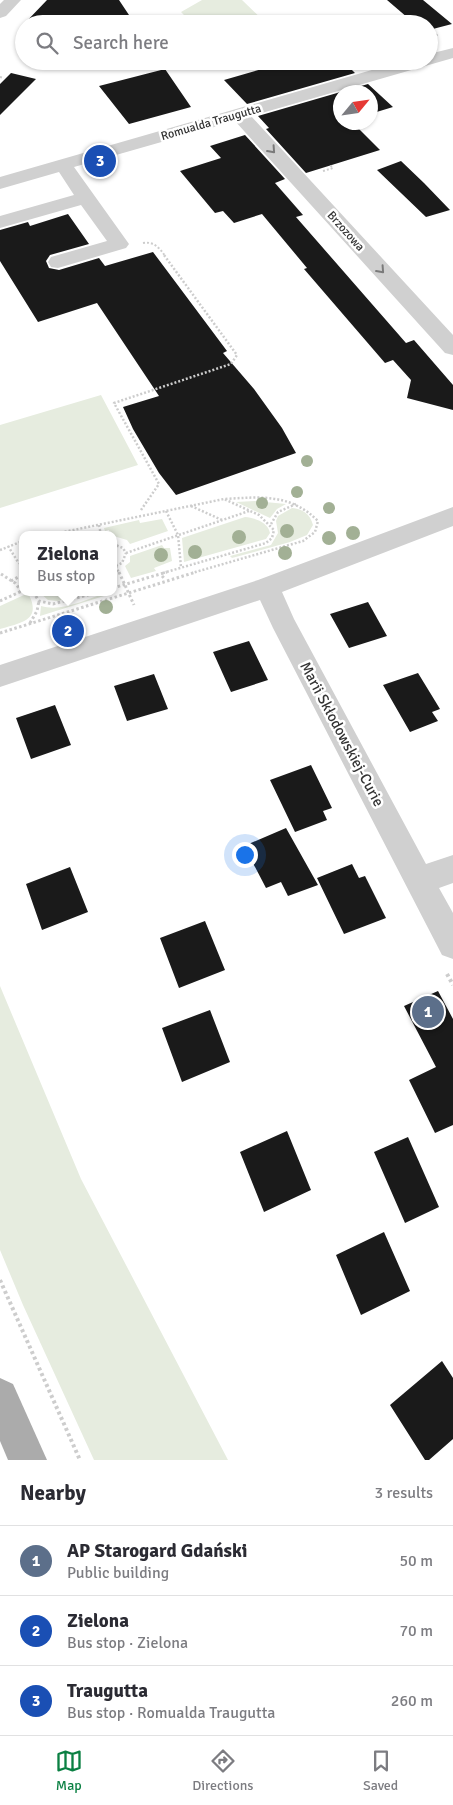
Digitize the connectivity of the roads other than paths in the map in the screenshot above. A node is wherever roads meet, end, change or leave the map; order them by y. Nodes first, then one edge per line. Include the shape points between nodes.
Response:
1 (13, 0) edge
2 (0, 12) edge
3 (453, 52) edge
4 (438, 56) edge
5 (392, 70) edge
6 (239, 114) junction
7 (63, 165) junction
8 (0, 183) edge
9 (87, 197) junction
10 (0, 222) edge
11 (58, 262) dead end
12 (453, 348) edge
13 (453, 516) edge
14 (267, 588) junction
15 (0, 676) edge
16 (453, 870) edge
17 (420, 880) junction
18 (453, 944) edge
19 (0, 1397) edge
20 (28, 1460) edge

1 - 2 street
3 - 4 street
5 - 6 street, Romualda Traugutta
6 - 7 street, Romualda Traugutta
6 -> 12 street, Brzozowa
7 - 8 street, Romualda Traugutta
7 - 9 street
9 - 10 street
9 - 11 street via 119,244
13 - 14 street
14 - 15 street
14 - 17 street, Marii Skłodowskiej-Curie
16 - 17 street
17 - 18 street, Marii Skłodowskiej-Curie
19 - 20 main road

